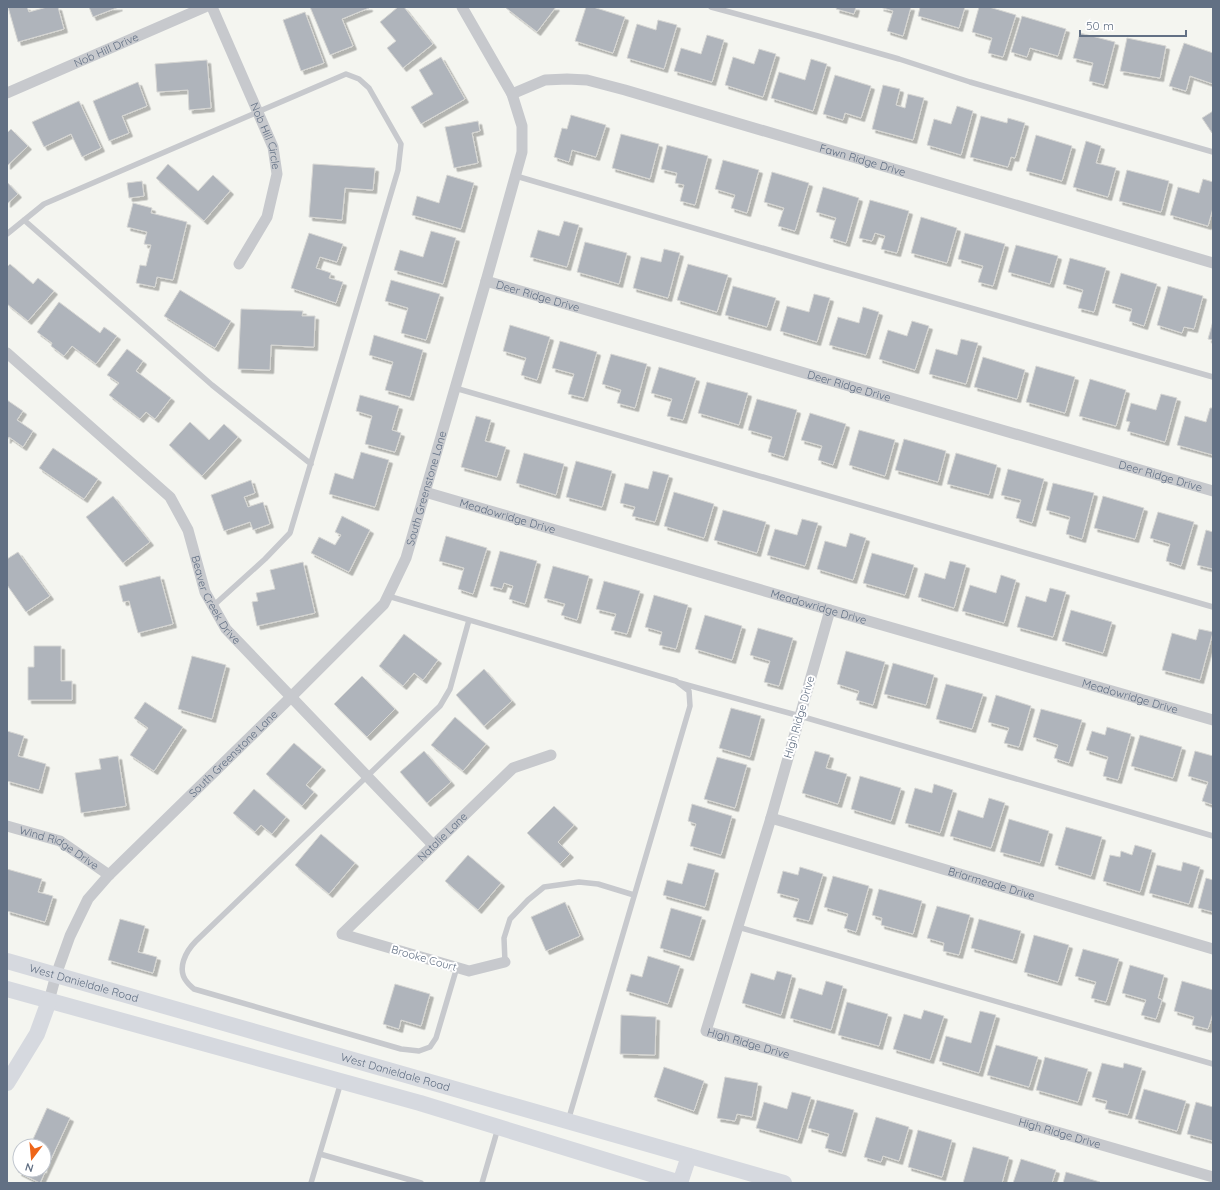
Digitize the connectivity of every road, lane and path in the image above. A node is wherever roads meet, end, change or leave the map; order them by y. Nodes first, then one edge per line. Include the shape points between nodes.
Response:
1 (205, 7) edge
2 (212, 7) edge
3 (462, 7) edge
4 (711, 7) edge
5 (7, 93) edge
6 (512, 94) junction
7 (258, 112) junction
8 (1213, 152) edge
9 (516, 176) junction
10 (24, 220) junction
11 (7, 234) edge
12 (1213, 263) edge
13 (239, 264) dead end
14 (486, 281) junction
15 (7, 353) edge
16 (1213, 377) edge
17 (455, 388) junction
18 (311, 464) junction
19 (1213, 491) edge
20 (425, 492) junction
21 (388, 596) junction
22 (213, 606) junction
23 (1213, 607) edge
24 (830, 610) junction
25 (469, 620) junction
26 (676, 681) junction
27 (291, 698) junction
28 (800, 716) junction
29 (1213, 720) edge
30 (551, 755) dead end
31 (366, 776) junction
32 (771, 818) junction
33 (7, 826) edge
34 (1213, 836) edge
35 (434, 845) junction
36 (109, 875) junction
37 (634, 895) junction
38 (738, 927) junction
39 (342, 934) joint
40 (1213, 949) edge
41 (7, 961) edge
42 (505, 962) joint
43 (457, 967) junction
44 (56, 974) junction
45 (7, 989) edge
46 (49, 1001) junction
47 (348, 1058) junction
48 (1213, 1064) edge
49 (341, 1082) junction
50 (7, 1083) edge
51 (523, 1108) junction
52 (568, 1121) junction
53 (498, 1127) junction
54 (516, 1133) junction
55 (320, 1154) junction
56 (689, 1156) junction
57 (1213, 1177) edge
58 (311, 1183) edge
59 (421, 1183) edge
60 (482, 1183) edge
61 (680, 1183) edge
62 (784, 1183) edge

1 - 5 street, Nob Hill Drive
2 - 7 street, Nob Hill Circle
3 - 6 street, South Greenstone Lane
4 - 8 lane via 892,57
6 - 9 street, South Greenstone Lane via 522,126 522,152
6 - 12 street, Fawn Ridge Drive via 545,80 587,80
7 - 10 lane via 44,204
7 - 13 street, Nob Hill Circle via 273,147 277,174 267,217
7 - 18 lane via 346,74 359,79 369,88 401,144 398,170
9 - 14 street, South Greenstone Lane
9 - 16 lane
10 - 11 lane
10 - 18 lane via 212,385
14 - 17 street, South Greenstone Lane
14 - 19 street, Deer Ridge Drive
15 - 22 street, Beaver Creek Drive via 170,497 188,530 205,592
17 - 20 street, South Greenstone Lane
17 - 23 lane
18 - 22 lane via 290,533
20 - 21 street, South Greenstone Lane via 406,558
20 - 24 street, Meadowridge Drive
21 - 25 lane
21 - 27 street, South Greenstone Lane via 384,604
22 - 27 street, Beaver Creek Drive via 226,629
24 - 28 street, High Ridge Drive
24 - 29 street, Meadowridge Drive
25 - 26 lane
25 - 31 lane via 450,689 440,706
26 - 28 lane
26 - 37 lane via 689,691 690,706
27 - 31 street, Beaver Creek Drive
27 - 36 street, South Greenstone Lane
28 - 32 street, High Ridge Drive
28 - 34 lane
30 - 35 street, Natalie Lane via 513,768
31 - 35 street, Beaver Creek Drive
31 - 43 lane via 188,949 183,959 182,971 186,982 194,989 401,1049 419,1051 430,1047 436,1038
32 - 38 street, High Ridge Drive
32 - 40 street, Briarmeade Drive
33 - 36 street, Wind Ridge Drive via 60,841
35 - 39 street, Natalie Lane
36 - 44 street, South Greenstone Lane via 88,898
37 - 42 lane via 598,884 579,882 544,887 510,919 504,938
37 - 52 lane
38 - 48 lane
38 - 57 street, High Ridge Drive via 706,1031
39 - 43 street, Brooke Court
41 - 44 main road, West Danieldale Road
42 - 43 street, Brooke Court via 469,971
44 - 46 street, South Greenstone Lane
44 - 47 main road, West Danieldale Road
45 - 46 main road, West Danieldale Road
46 - 49 main road, West Danieldale Road
46 - 50 main road via 38,1034
47 - 49 main road
47 - 51 main road, West Danieldale Road
49 - 53 main road, West Danieldale Road
49 - 55 lane
51 - 52 main road, West Danieldale Road
51 - 54 main road
52 - 56 main road, West Danieldale Road
53 - 54 main road, West Danieldale Road
53 - 60 lane
54 - 61 main road, West Danieldale Road
55 - 58 lane
55 - 59 lane
56 - 61 main road
56 - 62 main road, West Danieldale Road

